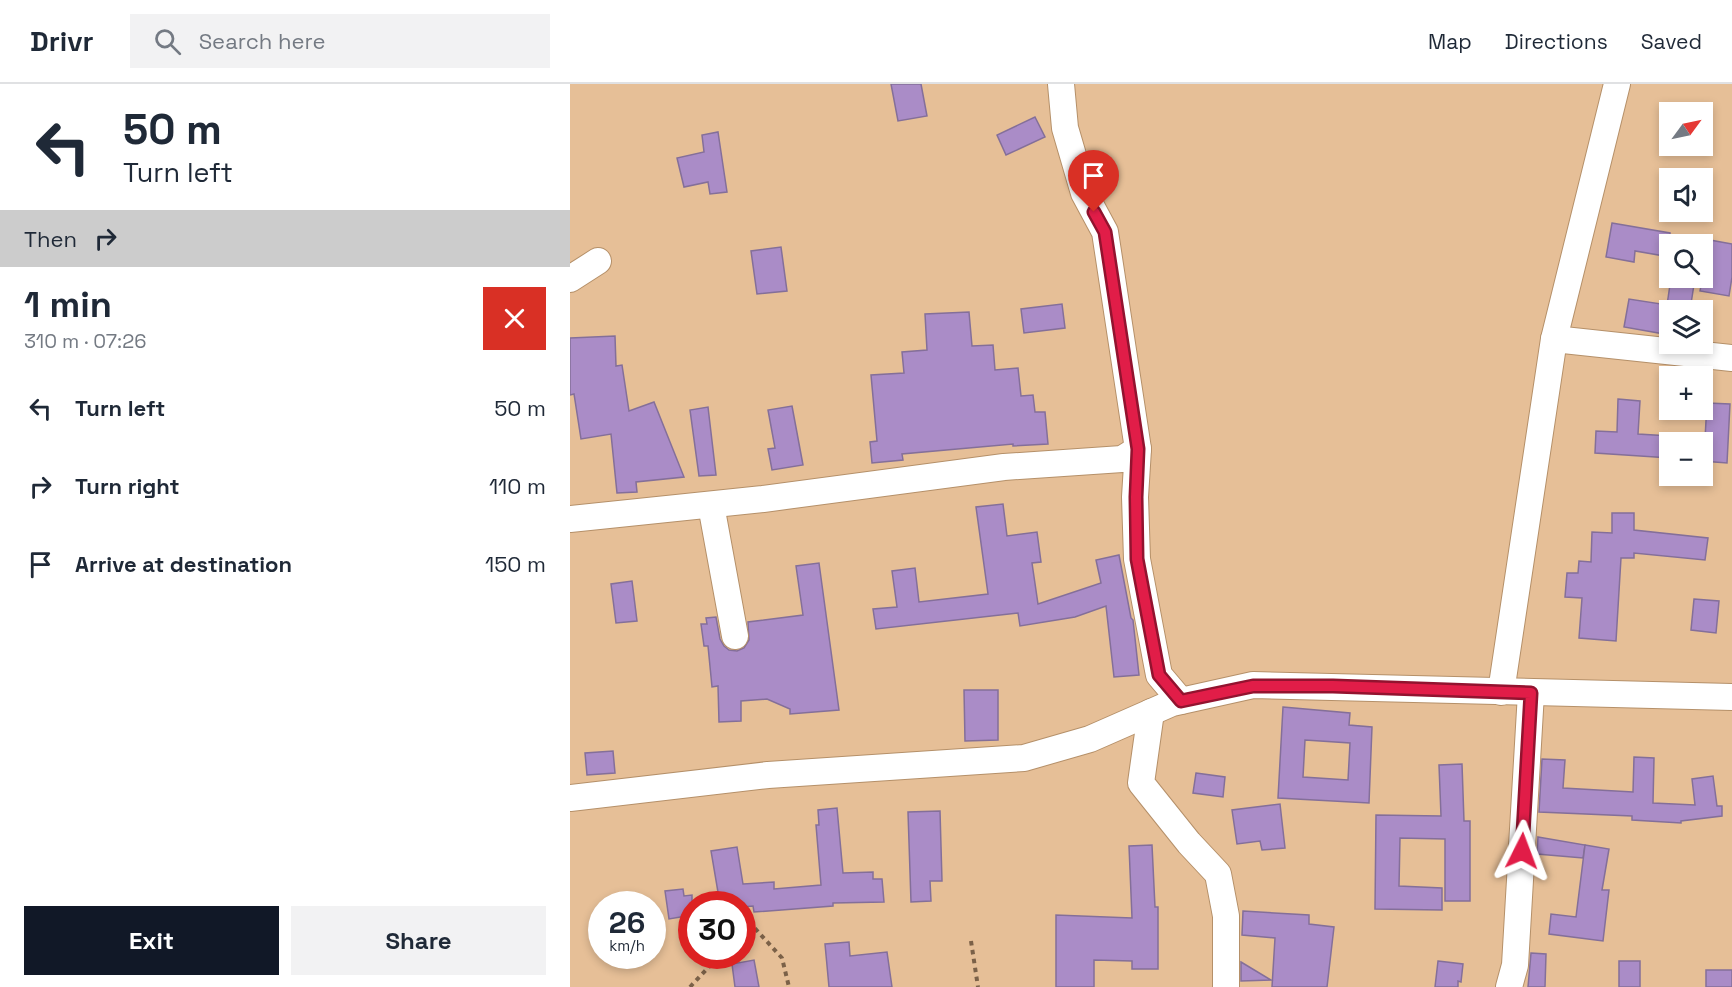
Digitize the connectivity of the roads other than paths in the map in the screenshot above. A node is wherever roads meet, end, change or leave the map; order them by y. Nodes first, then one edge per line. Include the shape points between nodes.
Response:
1 (1061, 84) edge
2 (1617, 84) edge
3 (598, 261) dead end
4 (570, 279) edge
5 (1554, 339) junction
6 (1732, 358) edge
7 (1138, 449) junction
8 (711, 505) junction
9 (570, 519) edge
10 (735, 636) dead end
11 (1501, 692) junction
12 (1531, 693) junction
13 (1732, 698) edge
14 (1181, 701) junction
15 (1151, 712) junction
16 (570, 798) edge
17 (1226, 987) edge
18 (1509, 987) edge

1 - 7 street via 1065,128 1084,193 1105,232
2 - 5 street
3 - 4 street
5 - 6 street
5 - 11 street
7 - 8 street via 1122,459 1004,467
7 - 14 street via 1137,559 1159,675
8 - 9 street
8 - 10 street
11 - 12 street
11 - 14 street via 1253,686
12 - 13 street
12 - 18 street via 1515,965
14 - 15 street
15 - 16 street via 1090,739 1024,758 768,775
15 - 17 street via 1141,783 1218,874 1226,916

